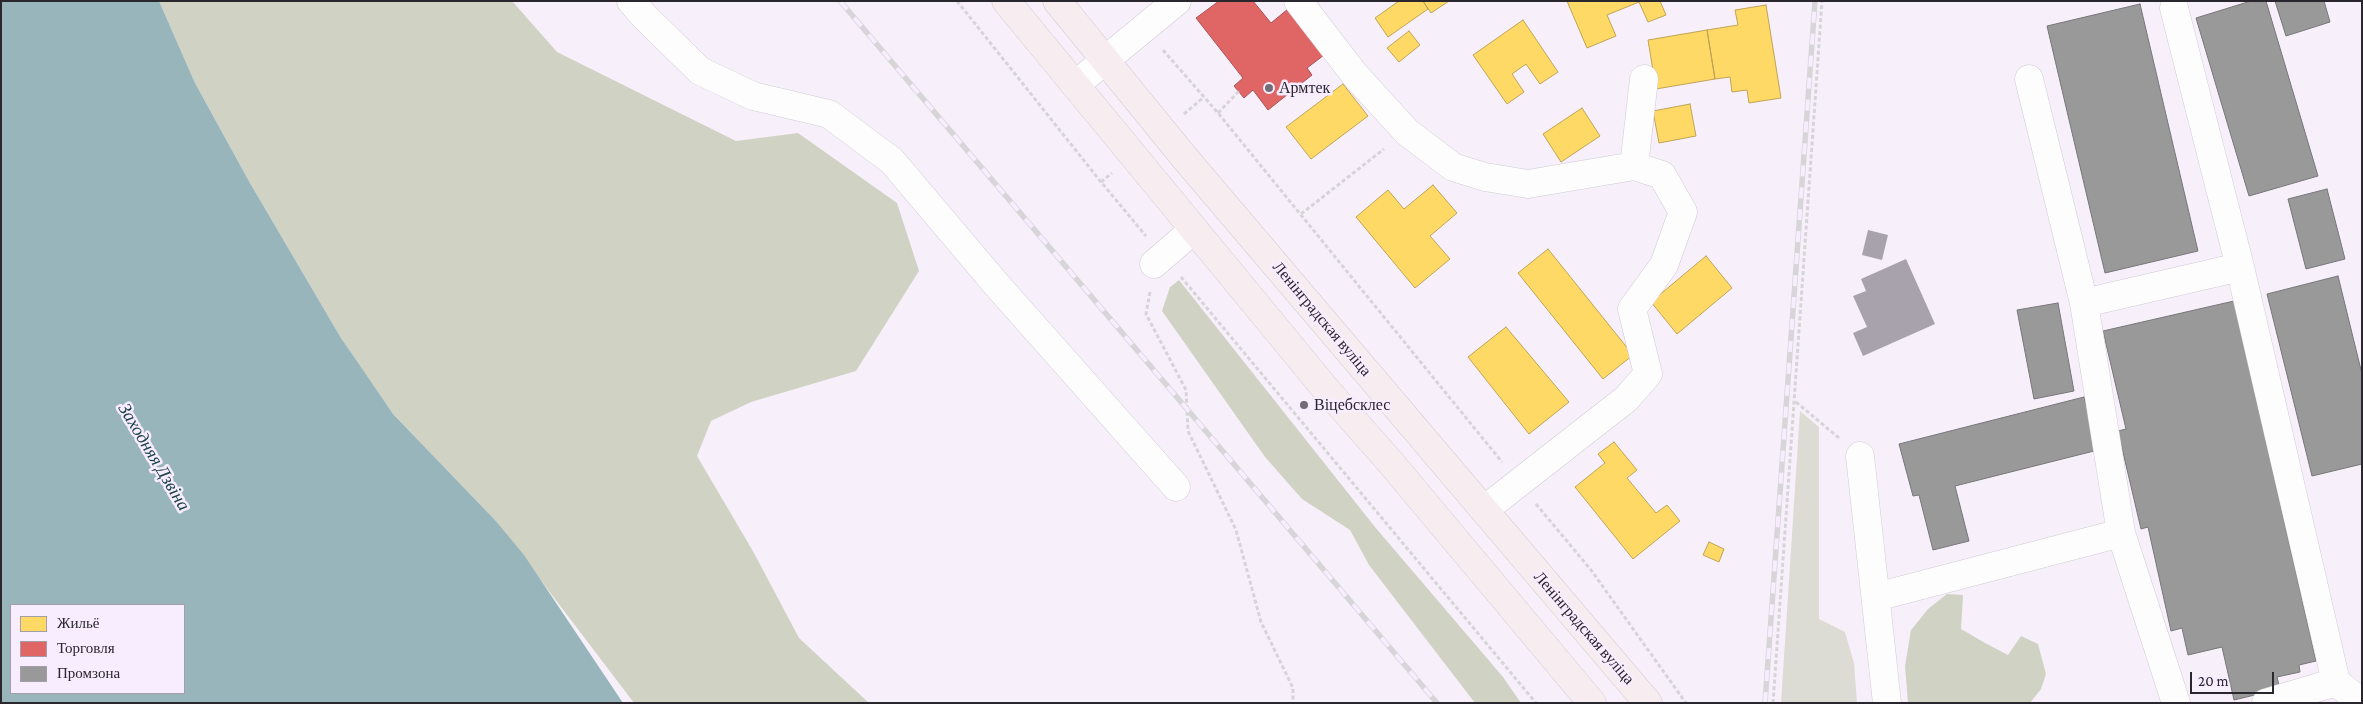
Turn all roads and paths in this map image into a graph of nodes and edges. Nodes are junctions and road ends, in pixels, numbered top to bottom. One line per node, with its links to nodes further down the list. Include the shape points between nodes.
1 (631, 1): 28 (street, via 700,71 753,96 829,114 892,161)
2 (957, 1): 22 (path)
3 (1006, 1): 13 (main road)
4 (1057, 1): 10 (main road, Ленінградская вуліца)
5 (1177, 1): 9 (street)
6 (1298, 1): 18 (street, via 1355,75)
7 (1822, 1): 25 (path)
8 (2174, 8): 23 (street)
9 (1143, 28): 10 (street); 15 (path)
10 (1104, 60): 13 (street); 29 (main road, Ленінградская вуліца)
11 (1644, 79): 19 (street)
12 (2030, 79): 24 (street)
13 (1075, 85): 21 (main road)
14 (1239, 91): 16 (path)
15 (1204, 97): 16 (path); 17 (path)
16 (1218, 113): 20 (path)
17 (1182, 116)
18 (1407, 132): 19 (street, via 1453,167 1485,177 1528,184); 20 (path)
19 (1634, 166): 27 (street, via 1662,175 1683,212 1664,265 1632,309 1648,374 1626,399)
20 (1301, 214): 27 (path)
21 (1193, 230): 22 (street); 35 (main road)
22 (1159, 260): 33 (path, via 1146,314 1186,390 1188,431 1236,530 1261,622 1293,688); 34 (path)
23 (2240, 267): 24 (street); 32 (street)
24 (2084, 303): 30 (street)
25 (1795, 402): 26 (path); 38 (path)
26 (1860, 456): 31 (street)
27 (1518, 483): 29 (street); 37 (path, via 1591,570)
28 (1176, 488)
29 (1484, 510): 36 (main road, Ленінградская вуліца)
30 (2121, 533): 31 (street); 40 (street)
31 (1876, 597): 39 (street)
32 (2336, 682): 41 (street); 42 (street)
33 (1293, 703)
34 (1536, 703)
35 (1592, 703)
36 (1648, 703)
37 (1686, 703)
38 (1773, 703)
39 (1887, 703)
40 (2176, 703)
41 (2266, 703)
42 (2362, 703)

